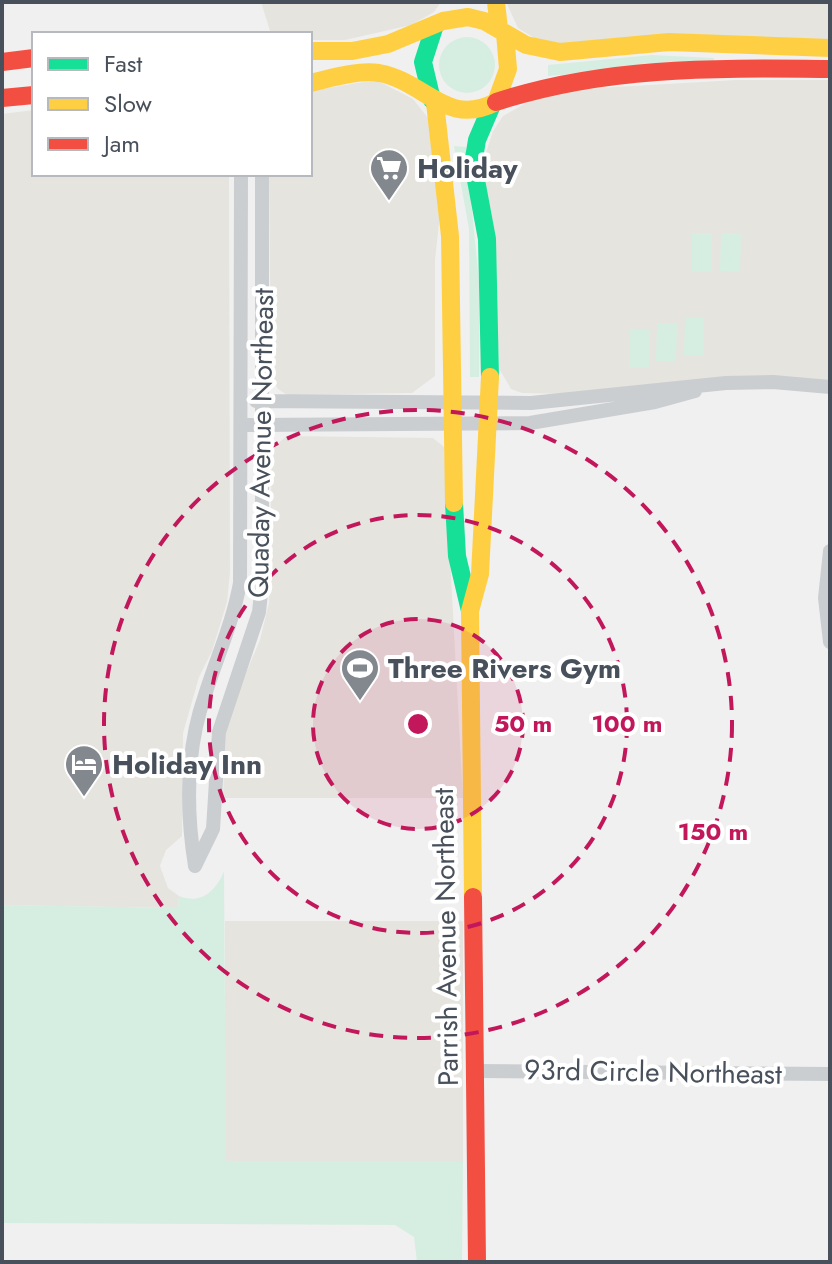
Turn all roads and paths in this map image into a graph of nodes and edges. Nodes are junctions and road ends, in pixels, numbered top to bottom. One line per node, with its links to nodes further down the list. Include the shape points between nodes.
1 (450, 2): 3 (main road)
2 (496, 2): 4 (main road)
3 (439, 23): 4 (main road, via 468,17); 6 (main road, via 388,44); 13 (main road, via 422,54 421,69)
4 (502, 31): 5 (main road, via 526,45 560,52 669,42); 14 (main road, via 511,65)
5 (830, 48)
6 (312, 51)
7 (32, 58): 8 (main road)
8 (2, 62)
9 (830, 69): 14 (main road, via 686,70 582,78 529,89)
10 (312, 83): 13 (main road, via 371,72 413,86)
11 (32, 95): 12 (main road)
12 (2, 98)
13 (433, 102): 14 (main road, via 464,111); 21 (main road, Parrish Avenue Northeast, via 452,221)
14 (494, 104): 22 (main road, Parrish Avenue Northeast, via 477,140 473,164 487,239)
15 (241, 176): 19 (street, Quaday Avenue Northeast)
16 (262, 176): 20 (street, Quaday Avenue Northeast)
17 (726, 383): 18 (street); 22 (street, via 531,403); 24 (street, via 567,419)
18 (830, 387)
19 (243, 401): 20 (street); 25 (street, Quaday Avenue Northeast)
20 (264, 401): 21 (street); 26 (street, Quaday Avenue Northeast)
21 (452, 401): 22 (street); 23 (main road, Parrish Avenue Northeast)
22 (487, 402): 24 (main road, Parrish Avenue Northeast)
23 (452, 423): 24 (street); 26 (street); 28 (main road, Parrish Avenue Northeast, via 457,575)
24 (485, 423): 28 (main road, Parrish Avenue Northeast, via 480,574)
25 (243, 425): 26 (street); 26 (street, Quaday Avenue Northeast, via 240,583 192,743 189,832 195,866 213,829 219,732 259,612)
26 (265, 425)
27 (830, 551): 29 (street, via 825,598)
28 (470, 611): 30 (main road, Parrish Avenue Northeast)
29 (830, 642)
30 (475, 1071): 31 (street, 93rd Circle Northeast); 32 (main road, Parrish Avenue Northeast)
31 (830, 1074)
32 (477, 1262)

